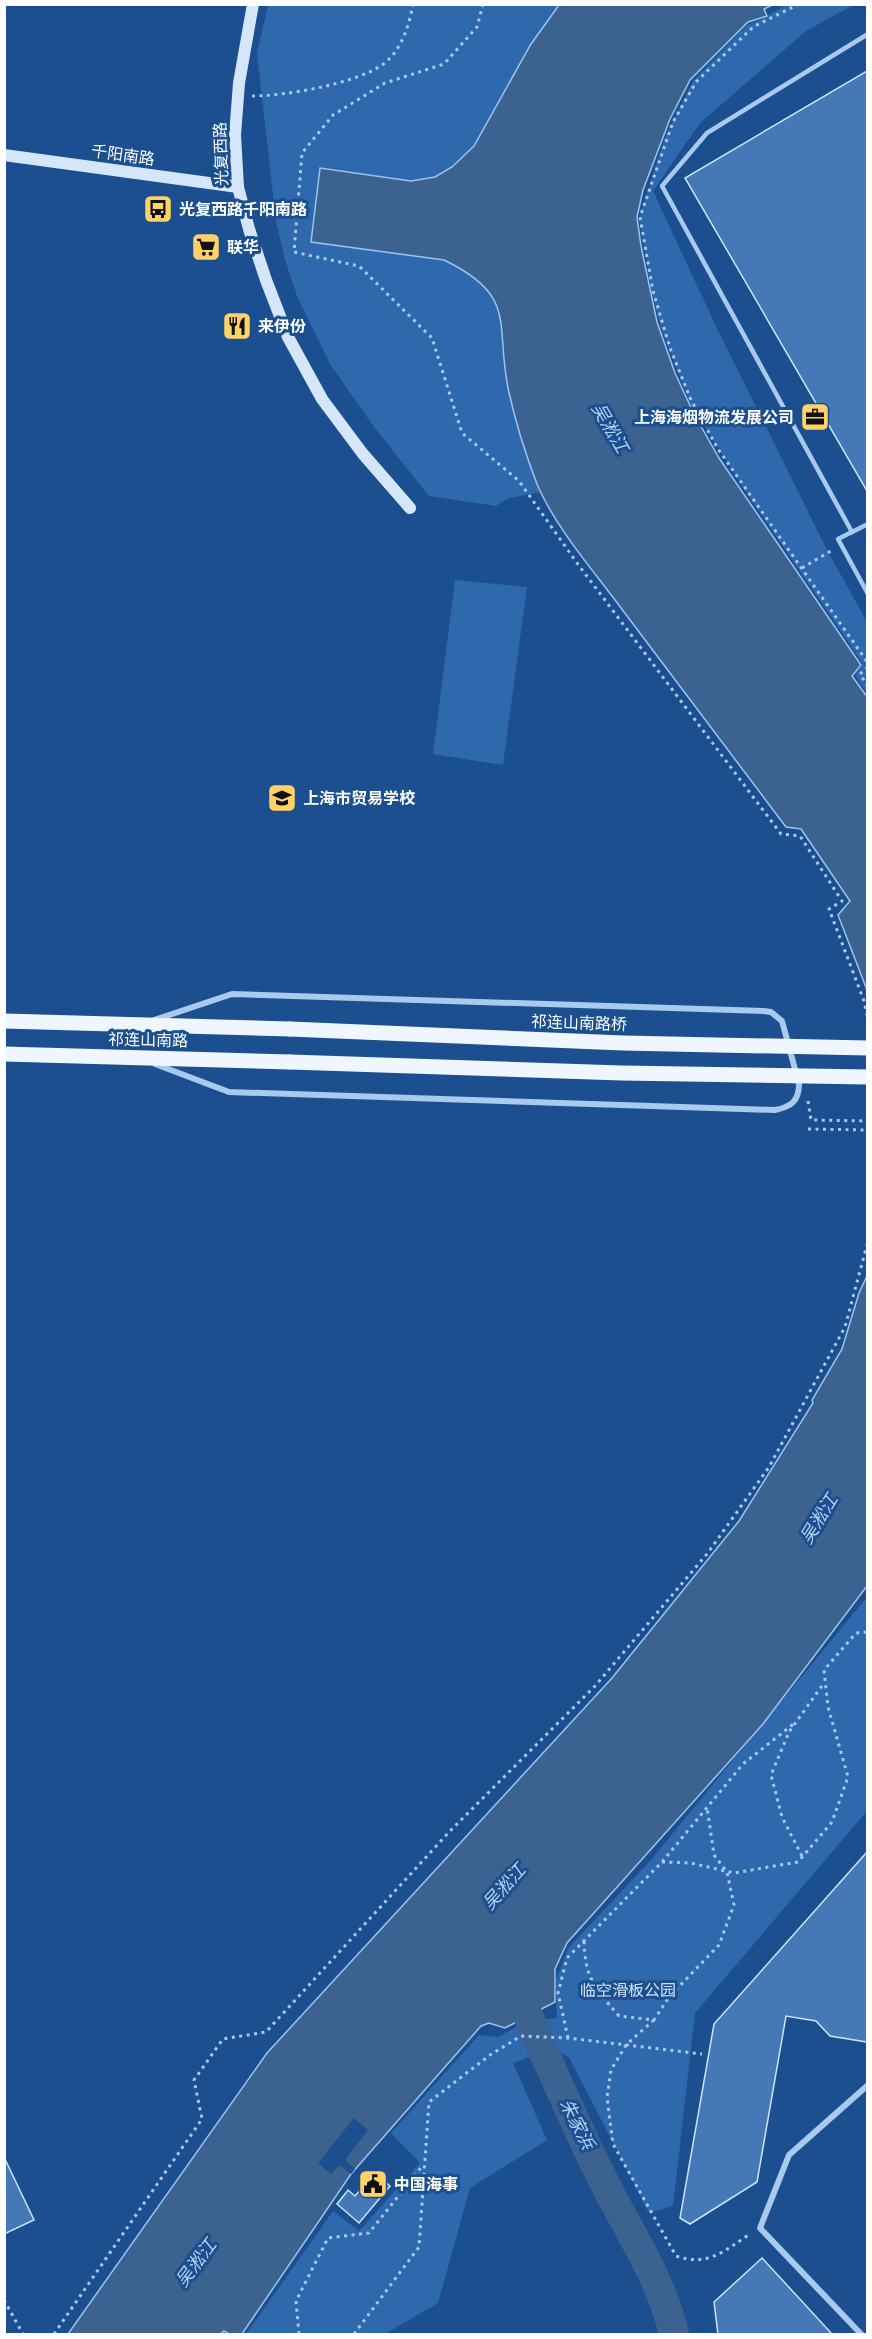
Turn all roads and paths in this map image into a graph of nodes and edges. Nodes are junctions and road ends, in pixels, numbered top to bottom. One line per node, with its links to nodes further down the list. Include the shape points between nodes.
1 (253, 4): 6 (street, 光复西路)
2 (413, 4): 6 (path, via 410,22 397,50 383,65 355,77 292,92)
3 (483, 4): 17 (path, via 477,27 444,64 385,83 333,115 302,153 294,252 359,266 432,338 462,433 519,481 576,563 781,834 800,836 842,901 830,909)
4 (799, 4): 13 (path, via 753,27 696,82 673,122 640,217 653,291 691,400 718,449)
5 (867, 34): 11 (lane, via 707,133 662,186)
6 (238, 95): 8 (street, 光复西路)
7 (4, 155): 8 (street, 千阳南路)
8 (238, 188): 9 (street, 光复西路, via 288,337 322,399)
9 (410, 508)
10 (867, 524): 11 (lane)
11 (852, 532): 14 (lane, via 838,539)
12 (830, 552): 13 (path)
13 (802, 567): 15 (path)
14 (867, 594)
15 (867, 665): 16 (path, via 860,674)
16 (867, 687)
17 (867, 1019)
18 (4, 1021): 19 (main road, 祁连山南路)
19 (140, 1025): 20 (main road, 祁连山南路); 23 (street, via 232,994 764,1011 782,1020 799,1094 786,1108 775,1110 229,1092)
20 (290, 1029): 21 (main road, 祁连山南路桥, bridge, via 623,1043)
21 (867, 1048)
22 (4, 1054): 23 (main road, 祁连山南路)
23 (140, 1058): 24 (main road, 祁连山南路, bridge)
24 (804, 1076): 25 (main road, bridge); 26 (path, via 811,1120)
25 (867, 1077)
26 (867, 1121)
27 (808, 1129): 28 (path)
28 (867, 1131)
29 (867, 1241): 47 (path, via 845,1327 769,1467 707,1554 595,1686 450,1831 266,2032 223,2039 194,2080 202,2119)
30 (867, 1632): 31 (path, via 856,1633 824,1670)
31 (825, 1682): 32 (path); 34 (path, via 848,1777 832,1822)
32 (796, 1722): 33 (path, via 743,1764); 34 (path, via 771,1775 782,1817)
33 (707, 1807): 35 (path); 36 (path, via 714,1855)
34 (802, 1856): 36 (path, via 798,1862)
35 (662, 1862): 36 (path, via 691,1863); 37 (path)
36 (727, 1872): 38 (path, via 734,1905 719,1945 669,1997)
37 (584, 1940): 38 (path, via 585,1964 593,1987 619,2016); 39 (path, via 567,1958 558,1993)
38 (654, 2020): 40 (path)
39 (568, 2038): 40 (path); 43 (path, via 521,2036 429,2102)
40 (626, 2045): 41 (path); 44 (path, via 611,2070 607,2097 613,2144 676,2256 692,2262 713,2258)
41 (702, 2054)
42 (867, 2085): 44 (street, via 789,2155)
43 (424, 2164): 48 (path, via 369,2233 328,2238 296,2301); 49 (path, via 419,2247)
44 (760, 2228): 50 (street)
45 (4, 2300): 46 (path)
46 (23, 2334)
47 (54, 2334)
48 (299, 2334)
49 (354, 2334)
50 (861, 2334)

